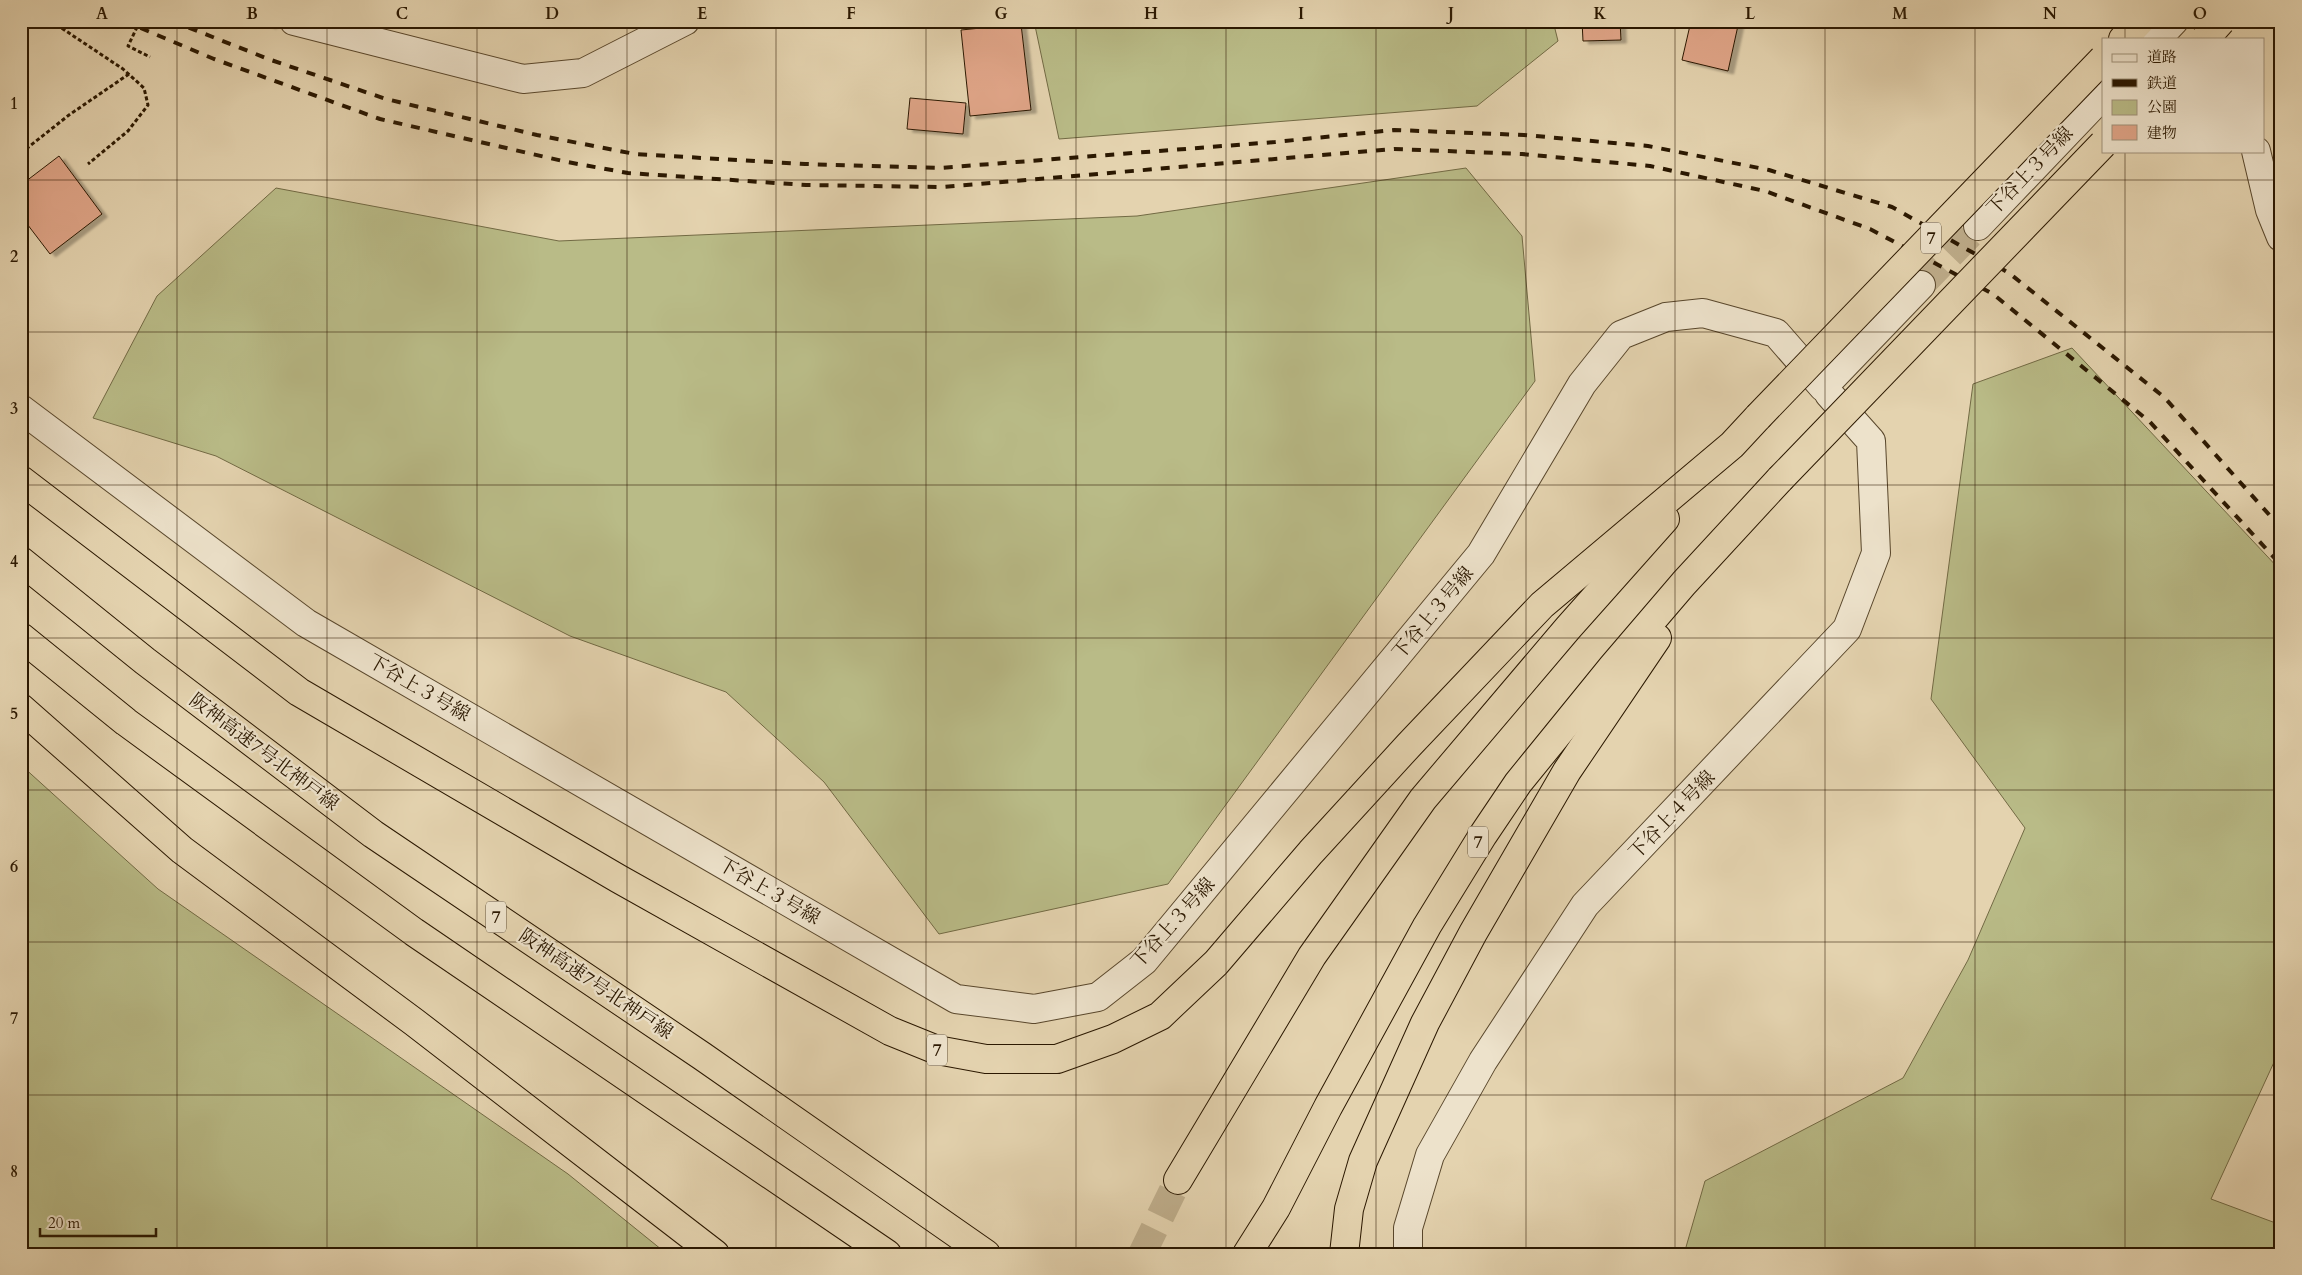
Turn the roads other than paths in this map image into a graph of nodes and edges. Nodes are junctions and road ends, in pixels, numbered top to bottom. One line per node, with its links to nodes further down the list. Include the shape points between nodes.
1 (294, 21): 2 (street, via 523,79 582,73)
2 (685, 21)
3 (2140, 21): 6 (highway)
4 (2174, 21): 7 (street)
5 (2220, 21): 8 (highway, bridge); 9 (street)
6 (2124, 38)
7 (2158, 38)
8 (2206, 38)
9 (2224, 38)
10 (2102, 60): 19 (highway, 7, bridge)
11 (2102, 96): 14 (street, 下谷上３号線)
12 (2102, 145): 20 (highway, 7, bridge)
13 (2256, 152): 15 (street, via 2270,210)
14 (1978, 226)
15 (2281, 237)
16 (1921, 285): 17 (street)
17 (1823, 387): 18 (street, 下谷上３号線, via 1776,333 1703,313 1666,317 1621,334 1582,384 1482,554 1144,961 1098,997 1034,1009 956,999 306,623); 31 (street, 下谷上４号線, via 1872,441 1876,553 1847,629 1585,905 1483,1061 1430,1155 1408,1228)
18 (21, 409)
19 (1732, 445): 21 (highway, 7, via 1542,605 1311,852 1216,963 1160,1016 1113,1040 1057,1059 986,1059 937,1050 890,1031 618,879 299,692); 25 (highway, 7, via 1568,628 1423,799 1312,956)
20 (1780, 478): 29 (highway, 7, via 1684,583 1518,783 1427,926 1276,1208); 30 (highway, 7, via 1689,593 1622,688 1567,771 1478,924 1426,1023 1364,1161 1349,1209)
21 (21, 480)
22 (21, 561): 28 (highway, 阪神高速7号北神戸線 / 7, via 145,661 373,834 702,1056)
23 (21, 637): 27 (highway, via 126,722 414,932)
24 (21, 708): 26 (highway, via 182,850 414,1022)
25 (1178, 1180)
26 (715, 1254)
27 (887, 1254)
28 (986, 1254)
29 (1247, 1254)
30 (1344, 1254)
31 (1408, 1254)

